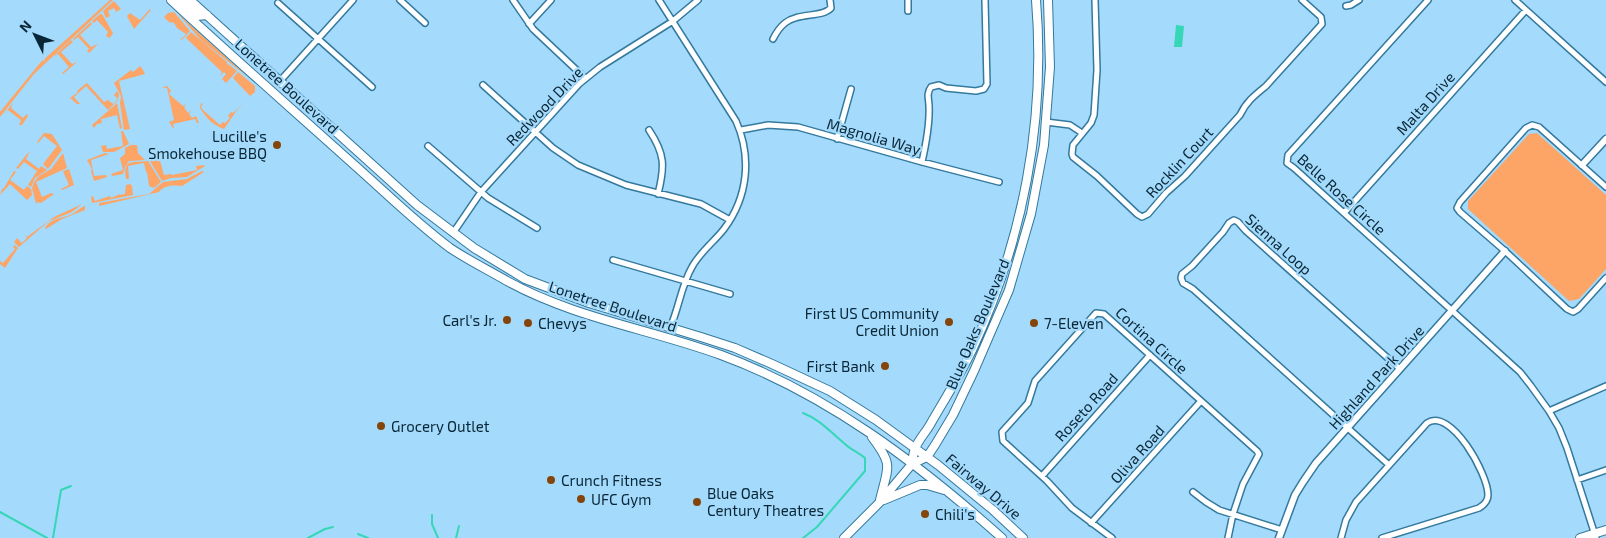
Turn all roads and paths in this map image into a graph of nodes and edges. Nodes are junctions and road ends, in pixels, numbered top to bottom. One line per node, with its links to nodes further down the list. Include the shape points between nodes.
1 (171, 0): 36 (main road, Lonetree Boulevard)
2 (180, 0): 24 (main road, Lonetree Boulevard, via 198,16)
3 (190, 0): 24 (main road, Lonetree Boulevard)
4 (353, 0): 28 (street)
5 (400, 0): 26 (street)
6 (513, 0): 27 (street)
7 (552, 0): 27 (street)
8 (659, 0): 25 (street)
9 (698, 0): 25 (street, Redwood Drive)
10 (830, 0): 29 (street, via 828,10 791,19 779,28)
11 (908, 0): 23 (street)
12 (985, 0): 45 (street, via 987,84 984,89 976,91 939,85 930,88 927,93 928,132)
13 (1036, 0): 71 (main road, Blue Oaks Boulevard, via 1039,67 1036,120 1016,231 975,343 949,394)
14 (1048, 0): 37 (main road, Blue Oaks Boulevard, via 1050,67)
15 (1095, 0): 41 (street, Rocklin Court, via 1097,70 1094,115)
16 (1302, 0): 41 (street, Rocklin Court, via 1321,17 1322,24 1148,214 1142,217 1137,214 1073,157 1074,145)
17 (1359, 0): 21 (street)
18 (1428, 0): 51 (street, Belle Rose Circle, via 1287,157 1288,166)
19 (1515, 0): 22 (street)
20 (278, 3): 28 (street)
21 (1346, 6)
22 (1526, 10): 32 (street); 51 (street, Malta Drive)
23 (908, 12)
24 (208, 15): 31 (main road, Lonetree Boulevard)
25 (673, 21): 30 (street, Redwood Drive); 39 (street)
26 (425, 23)
27 (529, 24): 30 (street)
28 (318, 38): 31 (street); 34 (street)
29 (773, 39)
30 (586, 78): 40 (street, Redwood Drive)
31 (280, 81): 36 (main road); 54 (main road, Lonetree Boulevard, via 417,205)
32 (1606, 82)
33 (483, 85): 40 (street)
34 (372, 87)
35 (850, 89): 42 (street)
36 (271, 90): 55 (main road, Lonetree Boulevard)
37 (1046, 122): 41 (street, via 1070,125); 72 (main road, Blue Oaks Boulevard, via 1031,214 1011,282 956,408)
38 (649, 130): 50 (street, via 662,158)
39 (741, 130): 42 (street, Magnolia Way, via 779,124); 52 (street, via 746,175 741,197)
40 (535, 132): 49 (street, Redwood Drive); 50 (street, via 578,164 626,185)
41 (1082, 134)
42 (837, 139): 45 (street, Magnolia Way)
43 (1606, 139): 46 (street)
44 (428, 146): 49 (street)
45 (922, 162): 47 (street, Magnolia Way)
46 (1582, 165): 48 (street); 56 (street, via 1539,127 1532,125 1460,202 1457,208 1460,212)
47 (999, 182)
48 (1606, 187)
49 (481, 192): 53 (street); 54 (street, Redwood Drive)
50 (658, 194): 52 (street, via 701,204)
51 (1344, 212): 61 (street, Belle Rose Circle)
52 (730, 220): 59 (street, via 698,258)
53 (537, 228)
54 (453, 233): 55 (main road); 62 (main road, Lonetree Boulevard, via 525,279)
55 (445, 244): 63 (main road, Lonetree Boulevard, via 508,282 550,301)
56 (1506, 251): 58 (street, via 1573,312); 61 (street, Highland Park Drive)
57 (613, 260): 59 (street)
58 (1606, 278)
59 (685, 281): 60 (street); 62 (street)
60 (730, 294)
61 (1452, 310): 65 (street, Highland Park Drive); 68 (street, Belle Rose Circle, via 1520,372)
62 (670, 328): 63 (main road); 71 (main road, Lonetree Boulevard, via 741,351 830,391)
63 (668, 339): 70 (main road, Lonetree Boulevard, via 718,354 781,380)
64 (1150, 355): 67 (street, Cortina Circle); 76 (street, Roseto Road); 76 (street, Cortina Circle, via 1104,314 1096,313 1035,381 1028,403 1002,432 1003,441)
65 (1400, 369): 69 (street, Highland Park Drive); 69 (street, Sienna Loop, via 1234,220 1182,274 1183,283)
66 (1606, 386): 68 (street)
67 (1201, 401): 81 (street, Cortina Circle, via 1259,454 1243,484); 82 (street, Oliva Road)
68 (1549, 411): 77 (street, Belle Rose Circle, via 1567,448)
69 (1347, 428): 74 (street); 83 (street, Highland Park Drive, via 1302,482)
70 (867, 431): 73 (main road, Lonetree Boulevard); 80 (main road, via 887,461)
71 (915, 448): 72 (main road, Lonetree Boulevard); 73 (main road, Blue Oaks Boulevard)
72 (927, 456): 73 (main road, Blue Oaks Boulevard); 88 (main road, Fairway Drive)
73 (912, 464): 78 (main road, Fairway Drive); 80 (main road, Blue Oaks Boulevard)
74 (1389, 465): 93 (street, via 1352,509); 94 (street, via 1427,423 1439,420 1472,452 1488,496 1479,508)
75 (1606, 470): 77 (street)
76 (1042, 476): 82 (street, Cortina Circle)
77 (1577, 480): 85 (street, Belle Rose Circle)
78 (948, 491): 80 (main road, via 920,485); 87 (main road, Fairway Drive)
79 (1193, 492): 81 (street, via 1213,507)
80 (880, 502): 86 (main road, Blue Oaks Boulevard)
81 (1233, 514): 83 (street); 90 (street, Cortina Circle)
82 (1091, 523): 89 (street, Cortina Circle)
83 (1282, 530): 91 (street, Highland Park Drive); 92 (street, Highland Park Drive)
84 (1606, 530): 85 (main road)
85 (1595, 536): 95 (main road)
86 (844, 538)
87 (1002, 538)
88 (1023, 538)
89 (1112, 538)
90 (1228, 538)
91 (1279, 538)
92 (1283, 538)
93 (1341, 538)
94 (1382, 538)
95 (1580, 538)

